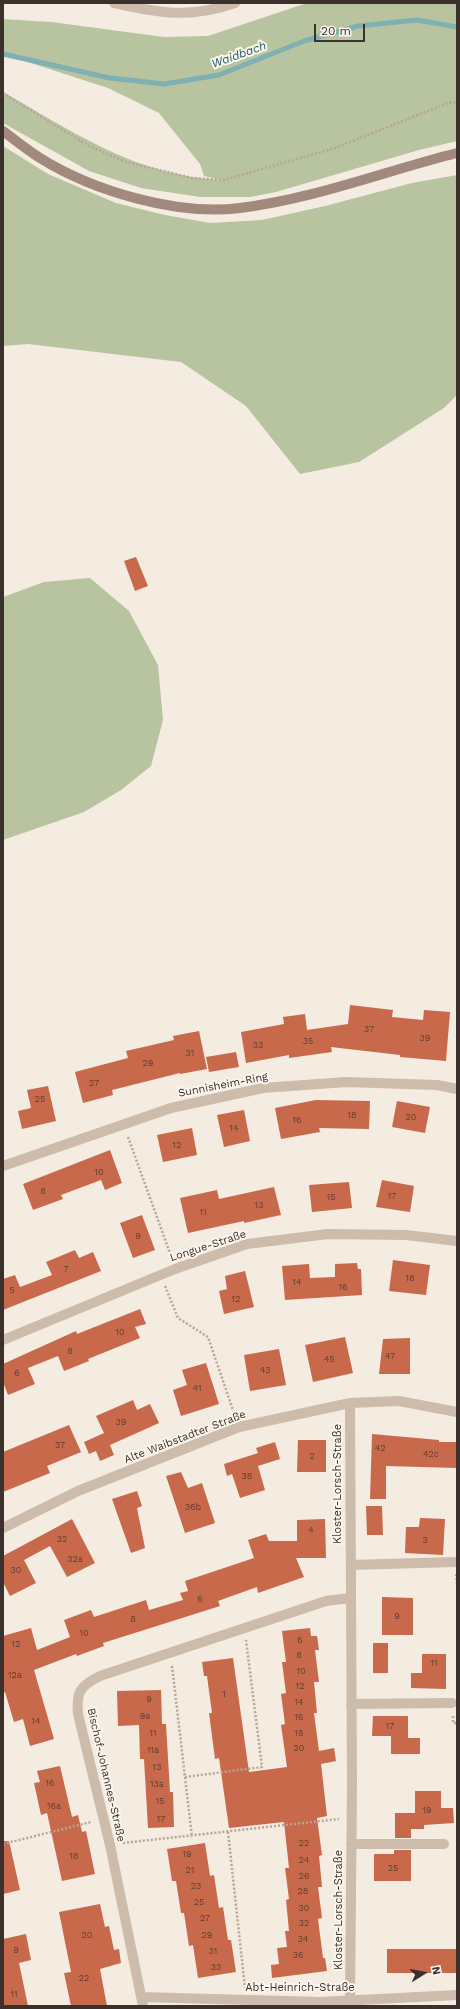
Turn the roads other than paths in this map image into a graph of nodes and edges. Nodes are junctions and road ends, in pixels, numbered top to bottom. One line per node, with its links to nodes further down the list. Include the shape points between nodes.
1 (114, 3): 2 (street, via 174,14 215,10)
2 (235, 3)
3 (3, 131): 4 (main road, via 40,158 92,184 147,201 201,209 239,208 305,196)
4 (457, 152)
5 (457, 1089): 6 (street, Sunnisheim-Ring, via 437,1085 346,1082 263,1088 171,1108)
6 (3, 1166)
7 (457, 1241): 8 (street, Longue-Straße, via 406,1235 328,1234 247,1244 175,1269)
8 (3, 1340)
9 (350, 1403): 10 (street, Alte Waibstadter Straße, via 399,1401); 11 (street, Alte Waibstadter Straße, via 239,1427 78,1492); 13 (street, Kloster-Lorsch-Straße)
10 (457, 1412)
11 (3, 1528)
12 (455, 1562): 13 (street)
13 (351, 1565): 14 (street, Kloster-Lorsch-Straße)
14 (350, 1598): 15 (street, Kloster-Lorsch-Straße); 21 (street, Bischof-Johannes-Straße, via 326,1601 100,1676 85,1683 79,1691 76,1700 78,1714 104,1820)
15 (351, 1704): 16 (street); 17 (street, Kloster-Lorsch-Straße)
16 (452, 1704)
17 (351, 1844): 18 (street, Kloster-Lorsch-Straße); 20 (street, Kloster-Lorsch-Straße)
18 (444, 1844)
19 (457, 1994): 20 (street, Abt-Heinrich-Straße)
20 (350, 2000): 21 (street, Abt-Heinrich-Straße)
21 (142, 2001)

